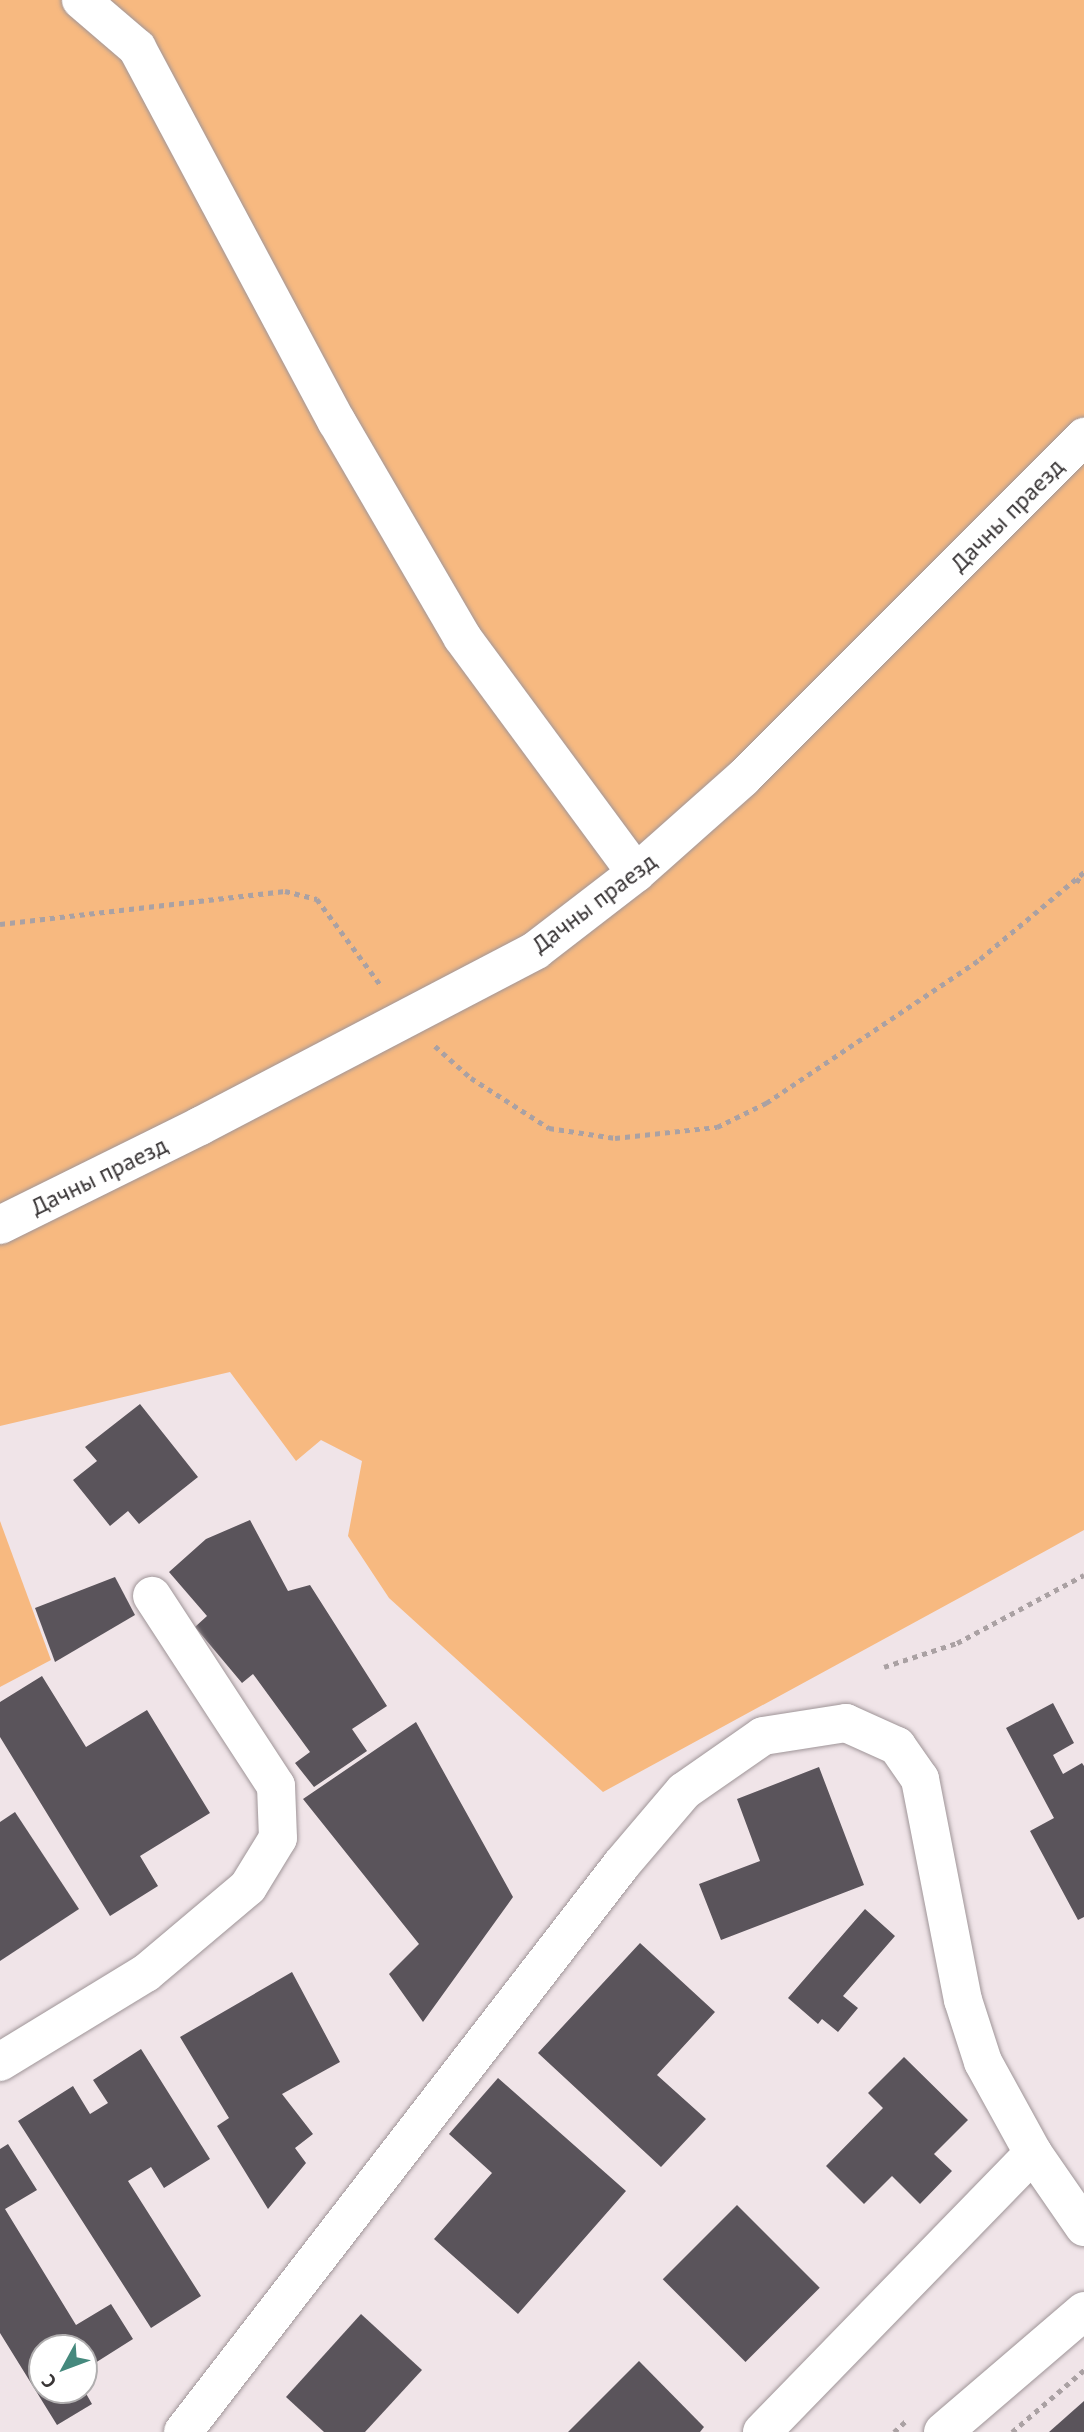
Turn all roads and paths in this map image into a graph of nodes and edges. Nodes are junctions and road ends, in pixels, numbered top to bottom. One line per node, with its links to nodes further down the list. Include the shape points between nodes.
1 (81, 0): 4 (street, via 137,48 337,422 462,637)
2 (1084, 437): 4 (street, Дачны праезд, via 742,779)
3 (1084, 872): 5 (path)
4 (636, 873): 8 (street, Дачны праезд, via 536,950)
5 (1076, 879): 6 (path); 7 (path, via 980,959 766,1103)
6 (1084, 884)
7 (717, 1127)
8 (0, 1225)
9 (1084, 1576): 11 (path, via 957,1643)
10 (152, 1596): 12 (street, via 276,1786 278,1838 248,1886 146,1973)
11 (884, 1667)
12 (0, 2062)
13 (1033, 2153): 14 (street); 17 (street, via 983,2062 963,2000 920,1779 897,1746 846,1723 763,1736 684,1791 621,1865); 18 (street)
14 (1084, 2227)
15 (1084, 2311): 19 (street)
16 (1084, 2370): 20 (path)
17 (183, 2432)
18 (762, 2432)
19 (943, 2432)
20 (1012, 2432)

